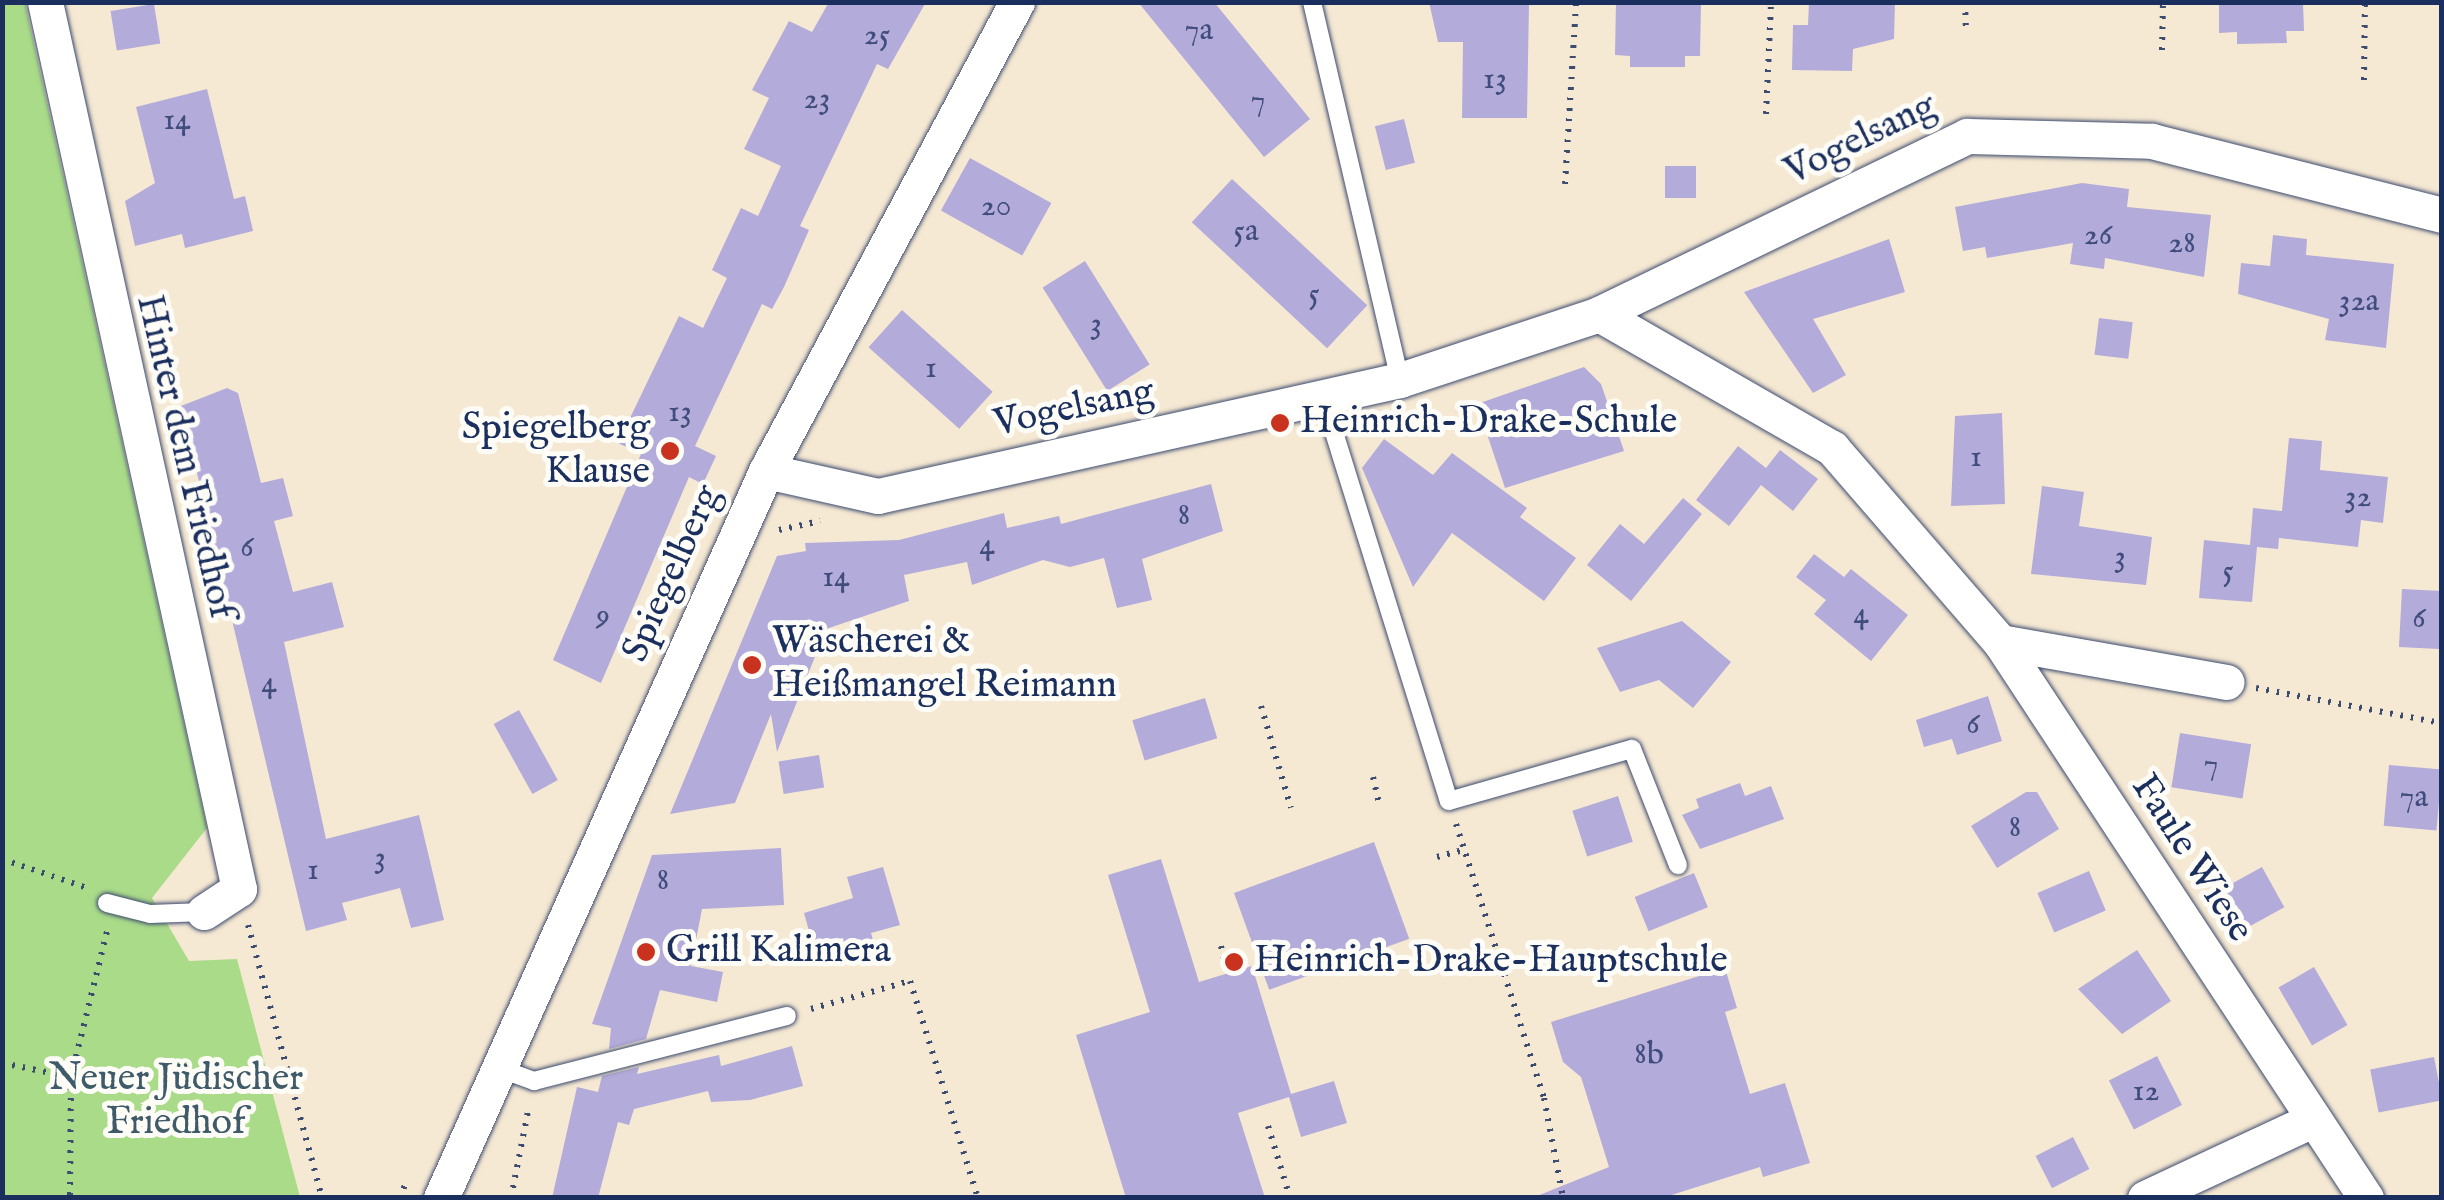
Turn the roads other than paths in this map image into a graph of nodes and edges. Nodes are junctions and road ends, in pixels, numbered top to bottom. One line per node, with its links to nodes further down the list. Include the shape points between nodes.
1 (45, 2): 13 (street, Hinter dem Friedhof, via 238,890)
2 (1017, 2): 8 (street, Spiegelberg)
3 (1312, 2): 6 (lane)
4 (2442, 214): 5 (street, Vogelsang, via 2152,141 1967,136)
5 (1599, 314): 6 (street, Vogelsang); 9 (street, Faule Wiese, via 1832,448)
6 (1400, 380): 7 (street, Vogelsang)
7 (1323, 398): 8 (street, Vogelsang, via 878,496); 11 (lane, via 1450,802 1632,749)
8 (766, 470): 15 (street, Spiegelberg)
9 (2000, 642): 10 (street); 16 (street, Faule Wiese)
10 (2226, 682)
11 (1678, 865)
12 (106, 903): 13 (lane, via 150,914)
13 (204, 912)
14 (787, 1016): 15 (lane, via 534,1080)
15 (493, 1066): 17 (street, Spiegelberg)
16 (2310, 1121): 18 (street); 19 (street, Faule Wiese)
17 (441, 1198)
18 (2145, 1198)
19 (2366, 1198)

